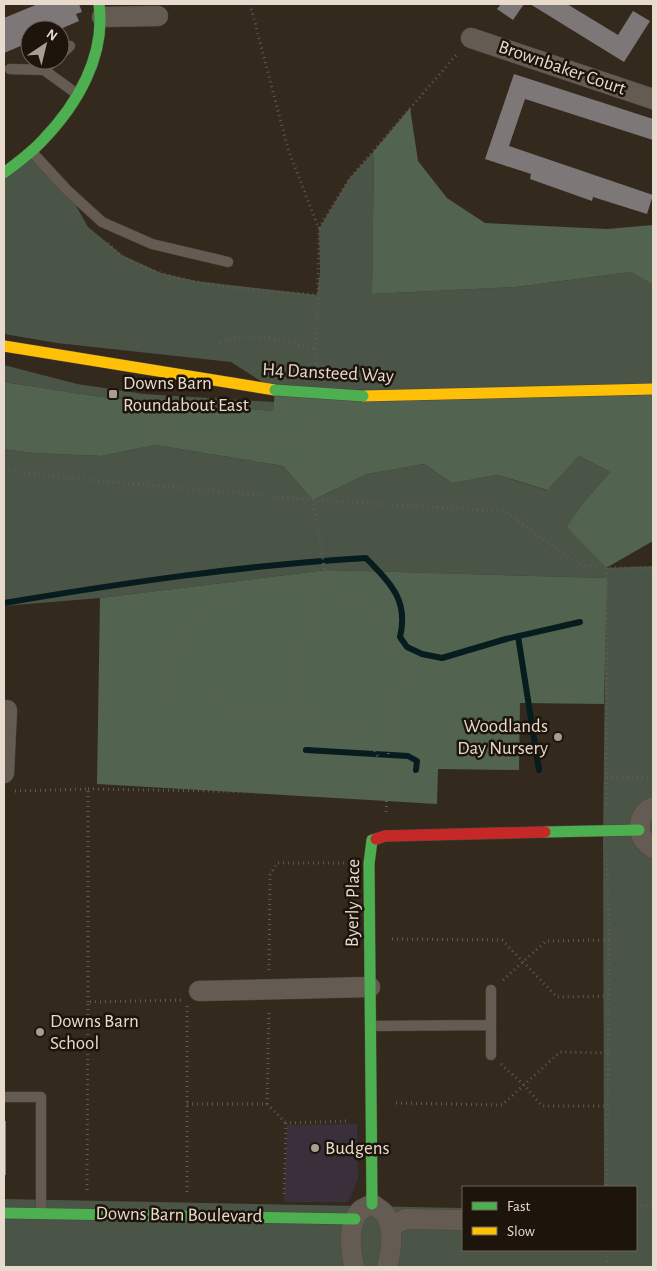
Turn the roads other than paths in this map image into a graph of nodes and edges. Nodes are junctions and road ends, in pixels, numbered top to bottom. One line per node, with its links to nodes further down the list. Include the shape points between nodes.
1 (101, 10): 2 (street); 7 (street, via 98,45)
2 (158, 16)
3 (471, 38): 8 (street, Brownbaker Court)
4 (10, 69): 5 (lane)
5 (20, 69)
6 (44, 70): 7 (lane)
7 (78, 94): 9 (street, via 56,125)
8 (653, 99)
9 (31, 150): 10 (street); 11 (lane, via 102,222 152,244)
10 (4, 173)
11 (228, 262)
12 (4, 346): 13 (street, H4 Dansteed Way, bridge, via 275,390 363,396)
13 (653, 389)
14 (8, 710): 15 (street)
15 (4, 773)
16 (653, 807): 17 (street, via 644,814)
17 (640, 830): 18 (street, via 643,840); 19 (street, Byerly Place, via 385,836 372,840 369,864)
18 (653, 848)
19 (370, 987): 21 (street); 23 (street, Byerly Place)
20 (491, 990): 22 (lane)
21 (199, 992)
22 (491, 1025): 23 (lane); 24 (lane)
23 (370, 1026): 26 (street, Byerly Place)
24 (491, 1056)
25 (4, 1097): 28 (lane, via 41,1097)
26 (372, 1204): 29 (street); 31 (street, via 385,1214)
27 (4, 1213): 28 (street, Downs Barn Boulevard)
28 (41, 1213): 29 (street, Downs Barn Boulevard)
29 (355, 1219): 32 (street, via 351,1237)
30 (462, 1220): 31 (street, via 405,1219)
31 (390, 1227): 34 (street, via 391,1253)
32 (354, 1267)
33 (362, 1267): 34 (street, via 372,1264)
34 (386, 1267)

